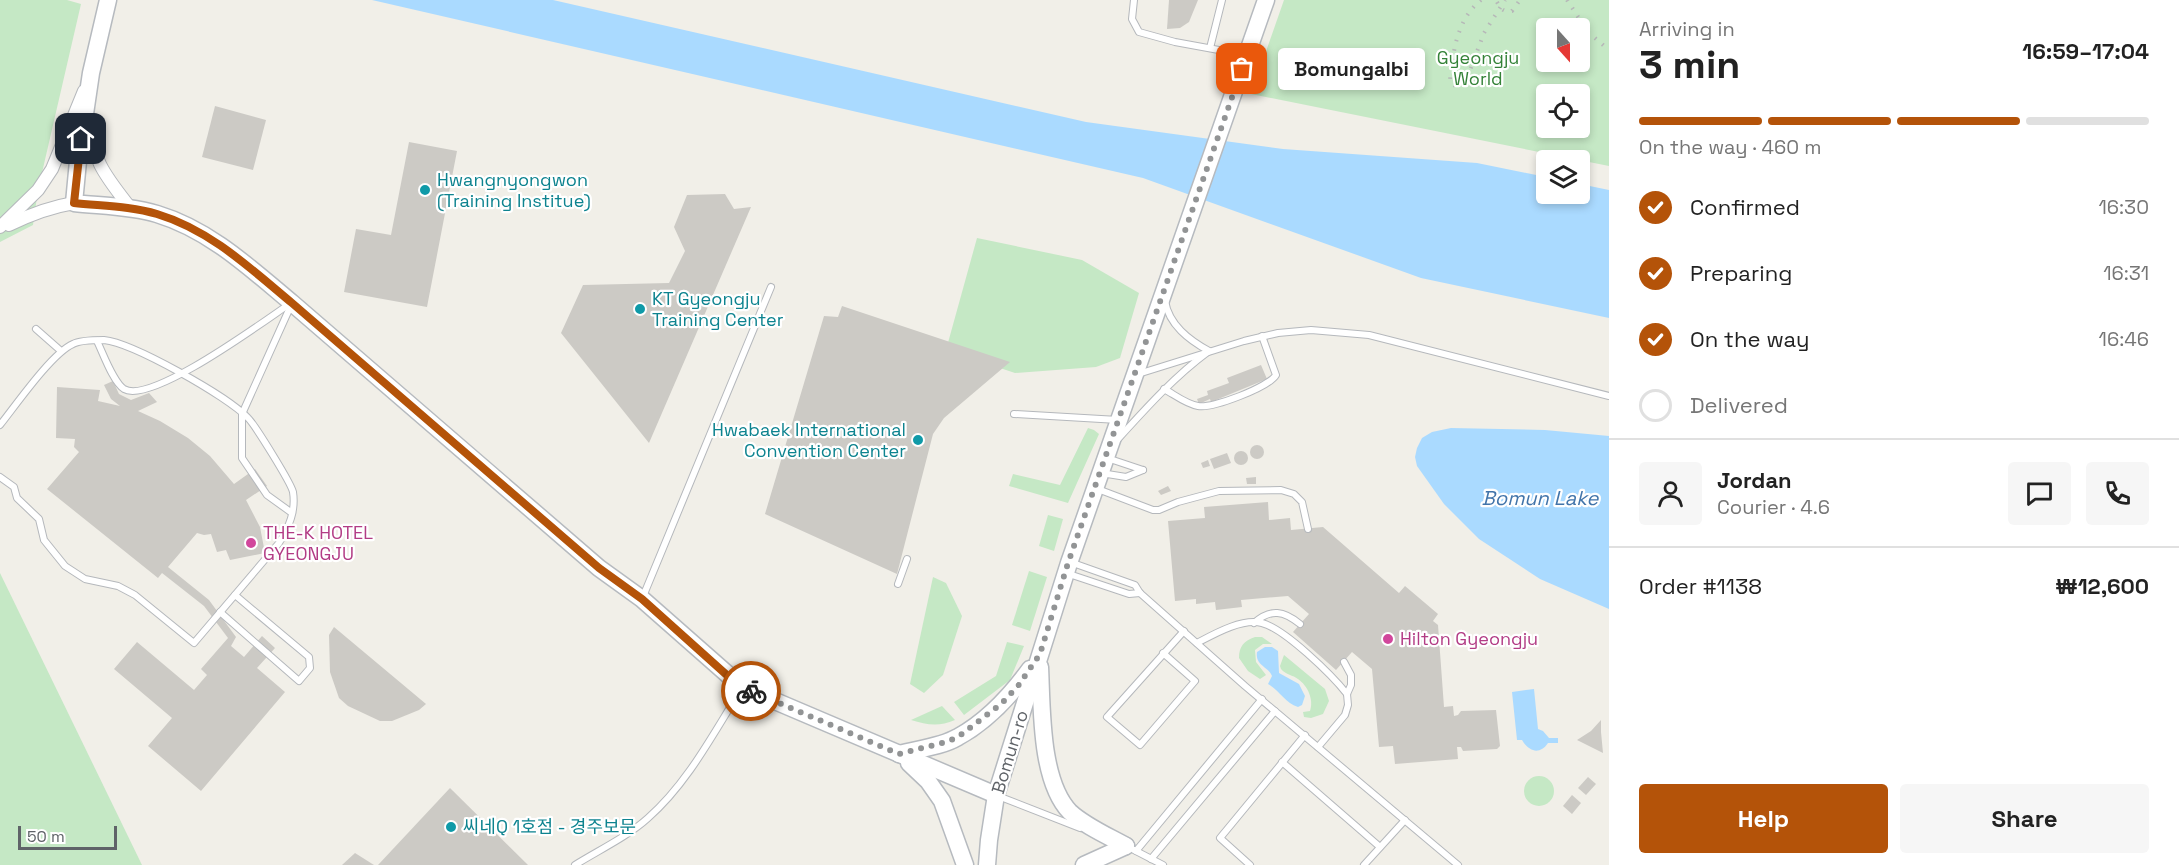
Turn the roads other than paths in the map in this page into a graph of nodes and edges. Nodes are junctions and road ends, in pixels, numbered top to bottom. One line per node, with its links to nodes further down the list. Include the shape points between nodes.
1 (108, 0): 7 (main road)
2 (1134, 0): 5 (lane, via 1132,19 1139,32)
3 (1222, 0): 5 (lane)
4 (1266, 0): 6 (main road)
5 (1210, 48): 6 (lane)
6 (1244, 62): 12 (main road, Bomun-ro)
7 (91, 73): 8 (main road); 9 (street, via 90,133 96,158); 10 (street, via 52,169 38,190)
8 (74, 203): 9 (main road); 10 (street, via 54,206)
9 (132, 210): 13 (main road, via 154,213 207,236)
10 (0, 228)
11 (771, 287): 39 (lane)
12 (1164, 291): 18 (lane, via 1166,307 1178,327); 20 (main road, Bomun-ro)
13 (292, 303): 19 (lane); 24 (lane); 39 (main road, via 599,568)
14 (36, 328): 17 (lane)
15 (1262, 336): 18 (lane); 21 (lane, via 1276,375 1266,384 1203,407); 22 (lane, via 1311,330 1369,335)
16 (97, 341): 17 (lane, via 74,343); 19 (lane, via 106,340 156,359); 19 (lane, via 119,385 126,390 142,390)
17 (62, 351): 26 (lane)
18 (1209, 351): 20 (lane); 21 (lane)
19 (183, 375): 24 (lane)
20 (1134, 375): 27 (main road, Bomun-ro)
21 (1164, 389): 29 (lane)
22 (1609, 396)
23 (0, 412): 26 (lane)
24 (242, 414): 32 (lane, via 292,489); 32 (lane, via 242,458 267,495)
25 (1014, 414): 27 (lane)
26 (6, 417): 28 (lane)
27 (1119, 420): 29 (main road, Bomun-ro)
28 (0, 425)
29 (1107, 453): 31 (main road, Bomun-ro); 31 (lane, via 1143,470)
30 (0, 477): 40 (lane, via 14,487 16,498 39,519 44,540 65,566 85,579 118,586 135,595 194,643)
31 (1097, 481): 33 (lane, via 1152,510 1219,491 1281,490 1302,502); 35 (main road, Bomun-ro)
32 (292, 513): 38 (lane, via 279,543)
33 (1308, 529)
34 (907, 559): 36 (lane)
35 (1067, 567): 37 (lane, via 1129,594); 37 (lane, via 1135,585); 46 (main road, Bomun-ro)
36 (898, 584)
37 (1140, 593): 43 (lane)
38 (235, 595): 40 (lane); 40 (lane, via 309,657 310,668 299,681)
39 (642, 599): 48 (main road)
40 (220, 612)
41 (1253, 623): 42 (lane, via 1260,617 1280,613); 44 (lane, via 1220,630); 49 (lane, via 1276,629)
42 (1300, 624)
43 (1184, 631): 44 (lane); 45 (lane)
44 (1197, 643): 50 (lane)
45 (1163, 653): 45 (lane, via 1107,717 1140,745 1195,681)
46 (1040, 654): 54 (main road, via 1001,704 958,737); 56 (main road, Bomun-ro); 59 (main road, via 1046,755 1058,792 1070,812)
47 (1344, 662): 49 (lane, via 1351,675)
48 (742, 687): 54 (main road); 61 (lane, via 681,784 663,805)
49 (1347, 694): 53 (lane, via 1345,715)
50 (1262, 699): 51 (lane); 59 (lane)
51 (1275, 711): 52 (lane); 60 (lane)
52 (1305, 735): 53 (lane); 55 (lane)
53 (1318, 747): 57 (lane)
54 (899, 754): 56 (main road); 62 (main road, via 928,781 942,801)
55 (1282, 762): 58 (lane); 66 (lane, via 1220,838)
56 (996, 795): 59 (lane); 63 (main road, Bomun-ro)
57 (1405, 820): 58 (lane); 68 (lane)
58 (1380, 847): 67 (lane)
59 (1131, 849): 60 (lane); 64 (main road)
60 (1152, 859): 65 (lane)
61 (575, 865)
62 (965, 865)
63 (987, 865)
64 (1084, 865)
65 (1163, 865)
66 (1250, 865)
67 (1364, 865)
68 (1458, 865)

